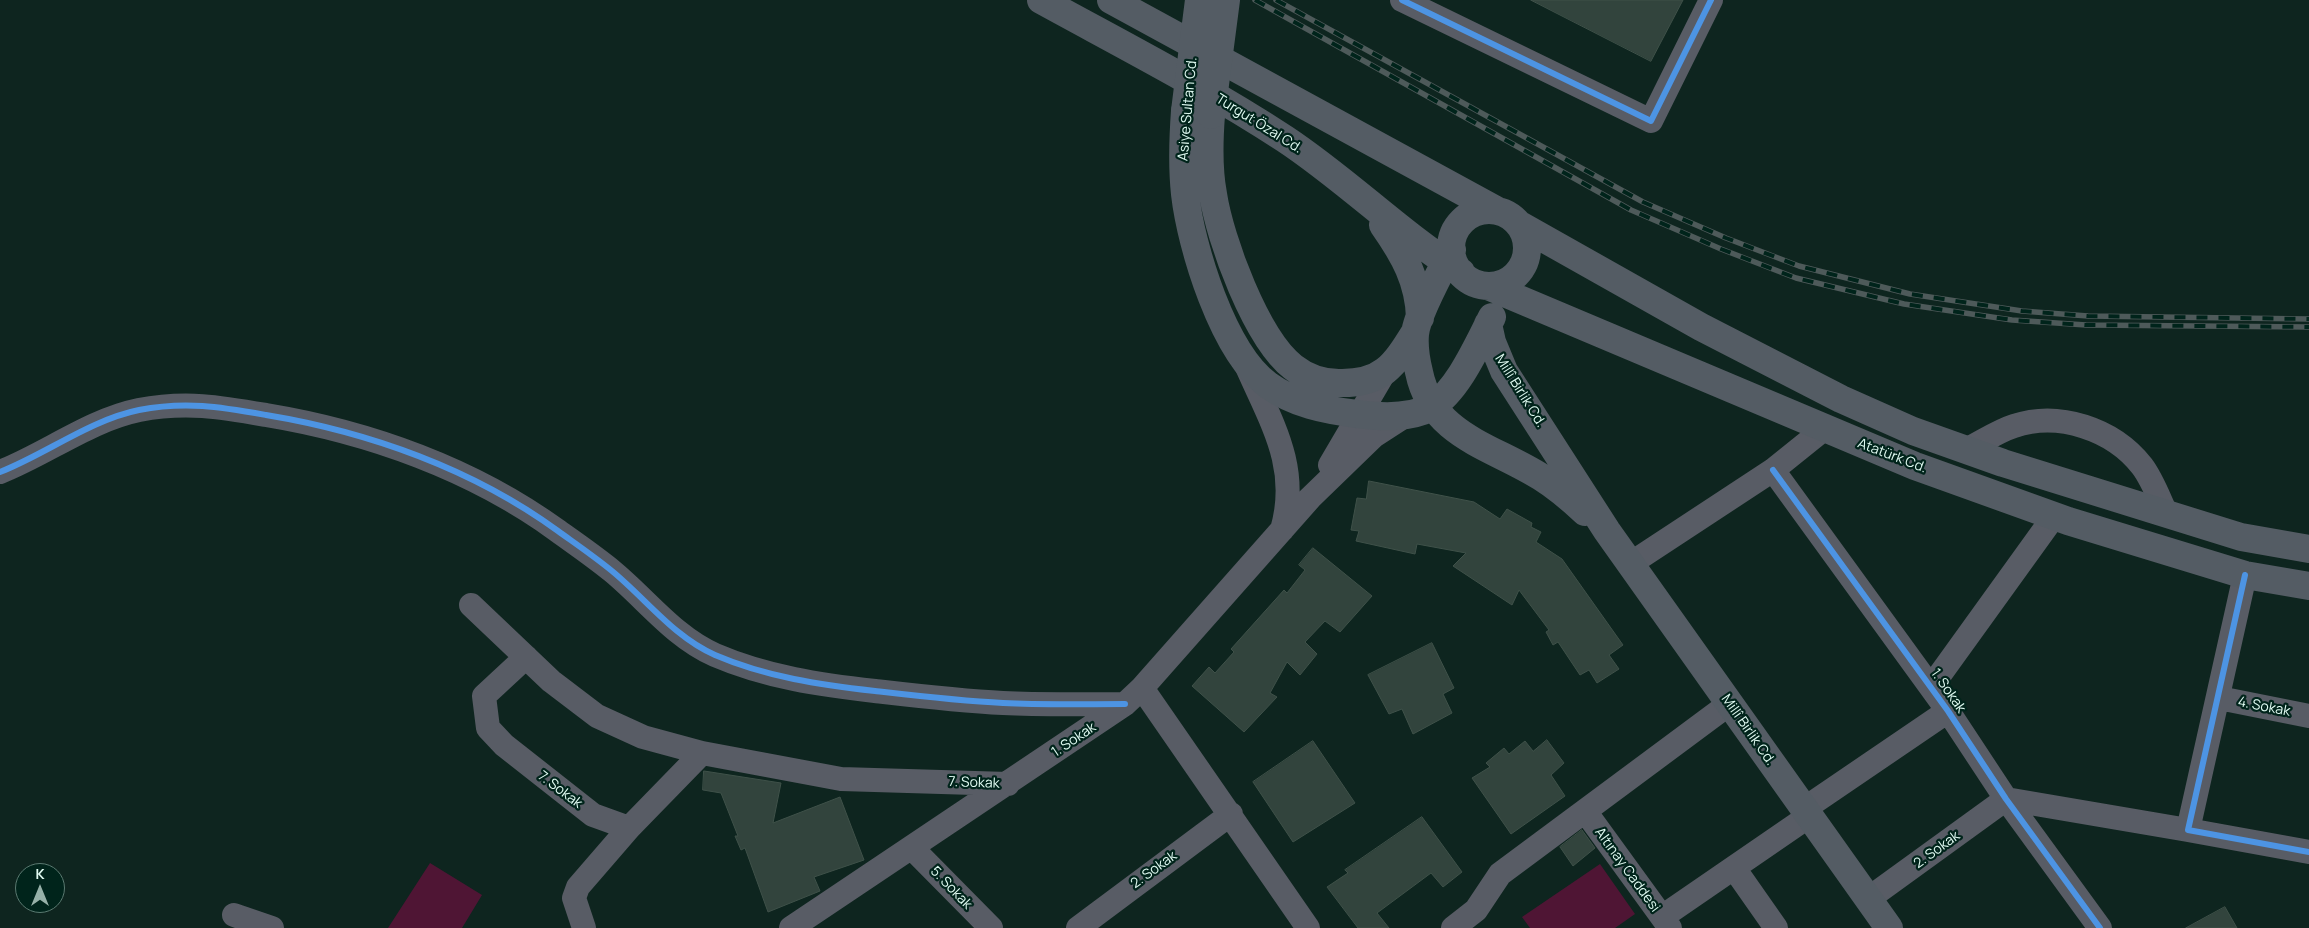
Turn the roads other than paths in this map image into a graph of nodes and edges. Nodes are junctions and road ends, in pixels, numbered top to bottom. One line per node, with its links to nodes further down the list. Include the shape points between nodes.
1 (1041, 0): 8 (main road, Turgut Özal Cd., via 1244,114 1313,158)
2 (1111, 0): 9 (main road)
3 (1199, 0): 7 (main road, Asiye Sultan Cd., bridge)
4 (1226, 0): 7 (main road, Asiye Sultan Cd., bridge)
5 (1402, 0): 6 (street, via 1651,121)
6 (1711, 0)
7 (1198, 113): 14 (main road, Asiye Sultan Cd., via 1183,168 1189,218 1206,280); 16 (main road, Asiye Sultan Cd., via 1218,222 1237,273 1272,343 1293,367 1318,380)
8 (1368, 204): 10 (main road, Turgut Özal Cd.); 13 (main road, Millî Birlik Cd., via 1408,264 1418,292)
9 (1509, 218): 10 (main road, via 1485,210 1462,221 1455,231); 11 (main road, via 1526,236 1528,248 1520,271); 20 (main road, via 1702,327 1841,399)
10 (1453, 262): 11 (main road, via 1476,283); 13 (main road, Asiye Sultan Cd.)
11 (1501, 286): 12 (main road); 19 (main road, Atatürk Cd.)
12 (1488, 324): 17 (main road, via 1446,394); 26 (main road, Millî Birlik Cd., via 1504,371)
13 (1418, 326): 15 (main road, Asiye Sultan Cd., via 1403,352); 17 (main road, Millî Birlik Cd.)
14 (1243, 359): 18 (main road, Asiye Sultan Cd., via 1266,384 1292,400); 25 (street, via 1276,432 1286,464 1288,499)
15 (1384, 373): 16 (main road, Asiye Sultan Cd., via 1363,382); 18 (street, 1. Sokak)
16 (1349, 383): 18 (street, via 1362,390)
17 (1420, 410): 18 (main road, Asiye Sultan Cd.); 26 (main road, Millî Birlik Cd., via 1540,476 1564,492)
18 (1369, 417): 25 (street, 1. Sokak, via 1310,498)
19 (1824, 429): 21 (street); 24 (main road, Atatürk Cd., via 1915,466)
20 (1966, 450): 23 (main road); 23 (street, via 2014,426 2050,420 2083,425 2112,439 2142,466)
21 (1773, 470): 28 (street); 33 (street, 1. Sokak)
22 (0, 472): 34 (street, via 93,427 135,411 205,404 301,421 374,440 451,471 509,500 556,529 612,571 674,629 712,654 756,671 840,687 1003,703)
23 (2166, 513): 27 (main road, via 2241,537)
24 (2055, 515): 29 (main road, Atatürk Cd.); 33 (street)
25 (1281, 531): 34 (street, 1. Sokak)
26 (1607, 531): 28 (main road, Millî Birlik Cd.)
27 (2309, 549)
28 (1630, 564): 36 (main road, Millî Birlik Cd.)
29 (2245, 575): 30 (main road, Atatürk Cd.); 35 (street)
30 (2309, 586)
31 (471, 605): 32 (street, 7. Sokak)
32 (526, 656): 39 (street, 7. Sokak, via 551,681 597,716 643,737); 45 (street, 7. Sokak, via 484,696 488,728 534,771 593,815)
33 (1930, 687): 37 (street, 1. Sokak)
34 (1134, 696): 40 (street, 1. Sokak); 44 (street)
35 (2219, 698): 38 (street, 4. Sokak); 46 (street)
36 (1729, 704): 42 (street); 43 (main road, Millî Birlik Cd.)
37 (1948, 711): 41 (street, 1. Sokak); 43 (street)
38 (2309, 716)
39 (702, 753): 40 (street, 7. Sokak, via 841,779); 45 (street)
40 (1008, 784): 47 (street, 1. Sokak)
41 (2006, 799): 46 (street); 50 (street, 2. Sokak); 62 (street, 1. Sokak)
42 (1585, 811): 52 (street, Altınay Caddesi); 59 (street, via 1500,874 1476,910)
43 (1807, 812): 49 (street); 50 (main road, Millî Birlik Cd.)
44 (1231, 814): 57 (street, 2. Sokak); 58 (street)
45 (629, 828): 54 (street, via 578,888 574,898)
46 (2188, 830): 48 (street)
47 (912, 848): 55 (street, 1. Sokak); 56 (street, 5. Sokak)
48 (2309, 852)
49 (1734, 868): 52 (street); 60 (street)
50 (1868, 899): 61 (main road, Millî Birlik Cd.)
51 (234, 915): 53 (street)
52 (1666, 923)
53 (272, 928)
54 (584, 928)
55 (791, 928)
56 (991, 928)
57 (1078, 928)
58 (1308, 928)
59 (1453, 928)
60 (1776, 928)
61 (1889, 928)
62 (2100, 928)

